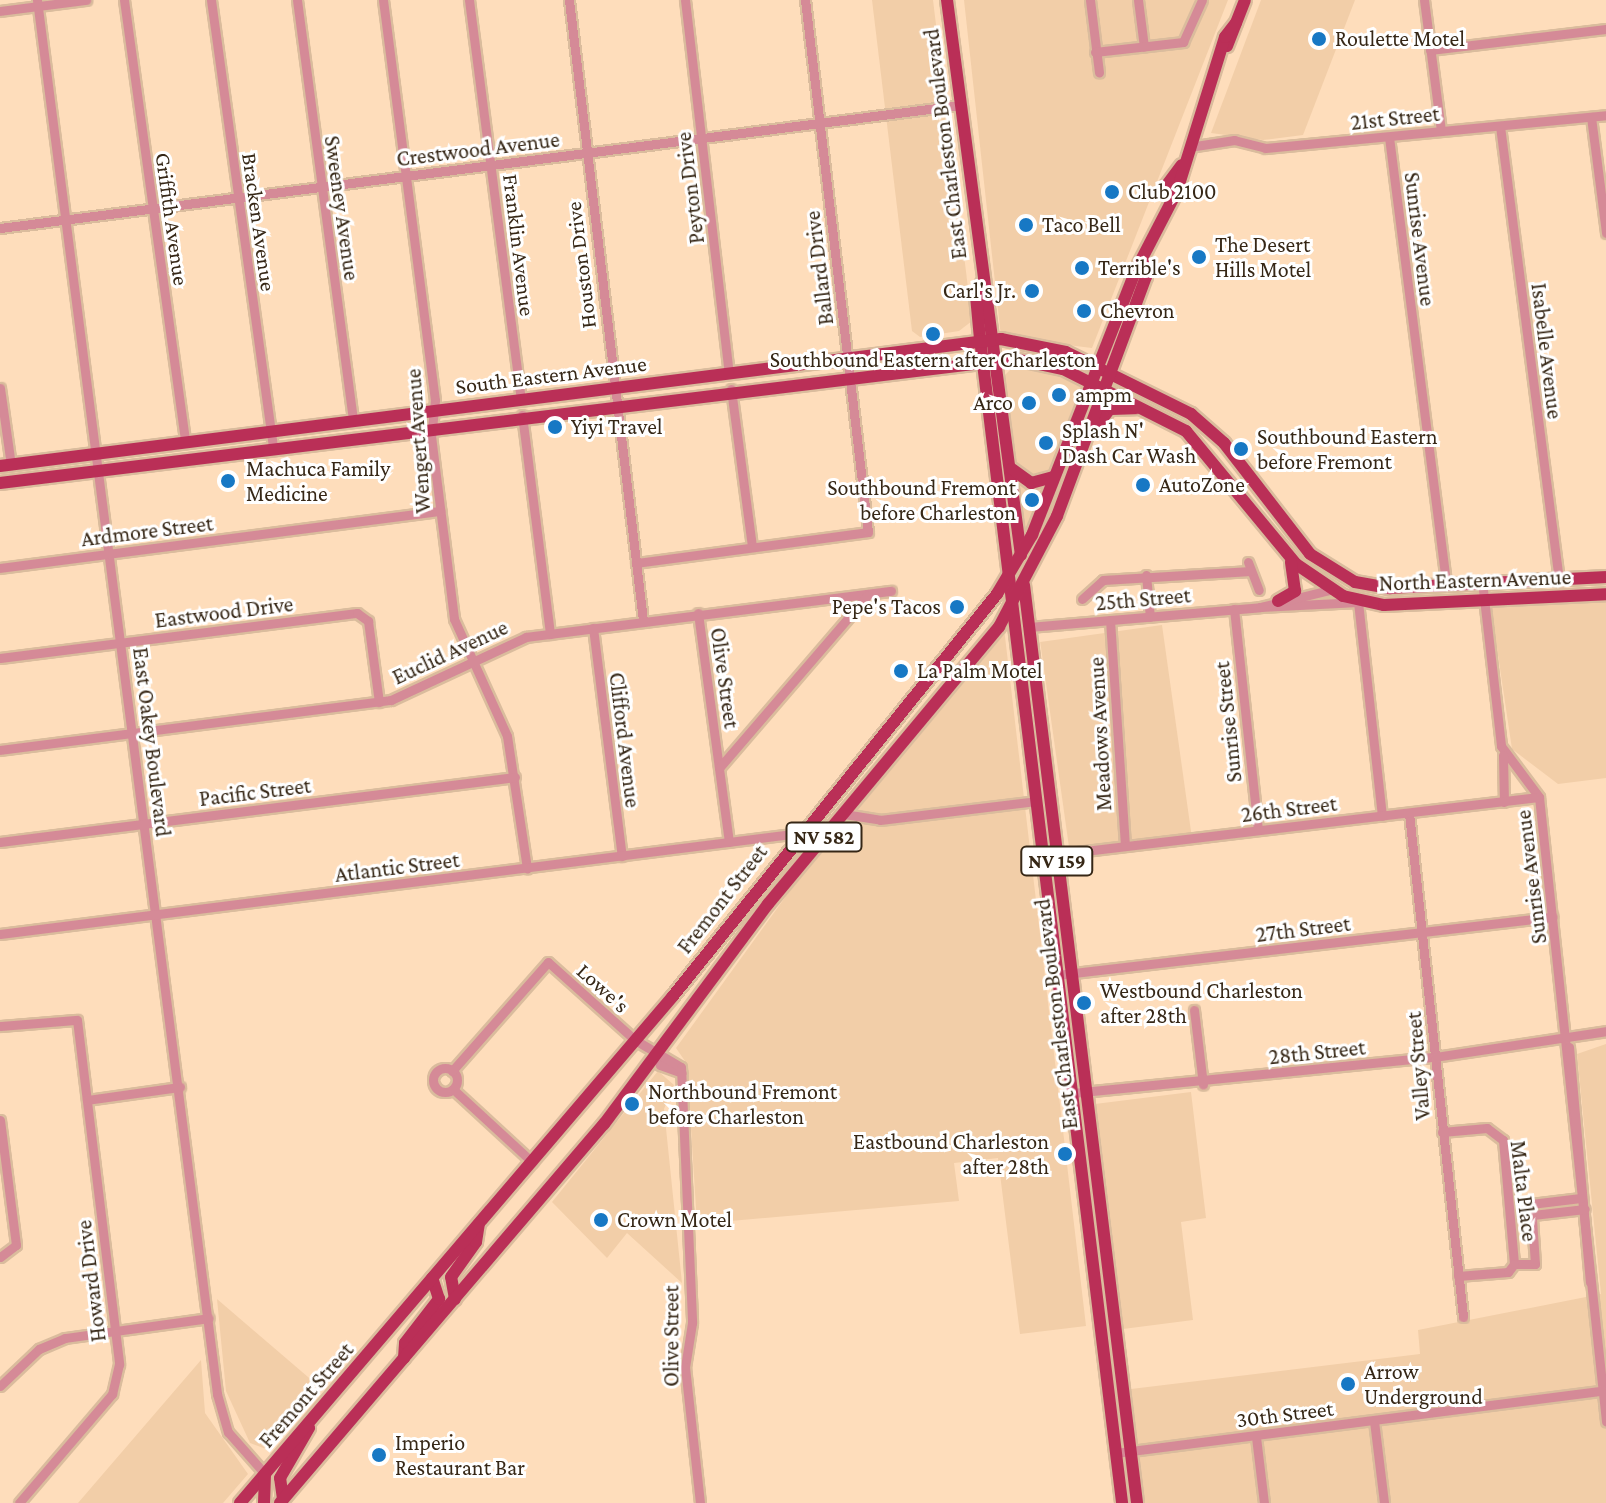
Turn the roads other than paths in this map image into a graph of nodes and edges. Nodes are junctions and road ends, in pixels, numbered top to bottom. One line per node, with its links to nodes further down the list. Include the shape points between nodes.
1 (86, 0): 16 (street)
2 (124, 0): 37 (street, Griffith Avenue)
3 (211, 0): 36 (street, Bracken Avenue)
4 (297, 0): 35 (street, Sweeney Avenue)
5 (383, 0): 34 (street, Wengert Avenue)
6 (469, 0): 33 (street, Franklin Avenue)
7 (569, 0): 32 (street, Houston Drive)
8 (685, 0): 30 (street, Peyton Drive)
9 (805, 0): 26 (street, Ballard Drive)
10 (947, 0): 23 (main road, East Charleston Boulevard)
11 (1090, 0): 21 (street)
12 (1138, 0): 19 (street)
13 (1202, 0): 19 (street, via 1183,42)
14 (1245, 0): 31 (main road, Fremont Street)
15 (1424, 0): 20 (street)
16 (37, 3): 17 (street); 38 (street, East Oakey Boulevard)
17 (0, 11)
18 (1606, 29): 20 (street)
19 (1144, 47): 21 (street)
20 (1430, 50): 28 (street)
21 (1095, 52): 22 (street)
22 (1099, 72)
23 (960, 105): 26 (street, Crestwood Avenue); 41 (main road, East Charleston Boulevard)
24 (1606, 115): 25 (street, 21st Street)
25 (1591, 117): 27 (street, 21st Street); 40 (street)
26 (819, 123): 30 (street, Crestwood Avenue); 44 (street, Ballard Drive)
27 (1500, 126): 28 (street, 21st Street); 84 (street, Isabelle Avenue)
28 (1441, 131): 29 (street, 21st Street)
29 (1389, 137): 31 (street, 21st Street); 85 (street, Sunrise Avenue)
30 (702, 138): 32 (street, Crestwood Avenue); 48 (street, Peyton Drive)
31 (1189, 147): 47 (main road, Fremont Street)
32 (586, 153): 33 (street, Crestwood Avenue); 51 (street, Houston Drive)
33 (490, 165): 34 (street, Crestwood Avenue); 54 (street, Franklin Avenue)
34 (406, 176): 35 (street, Crestwood Avenue); 56 (street, Wengert Avenue)
35 (321, 187): 36 (street, Crestwood Avenue); 59 (street, Sweeney Avenue)
36 (237, 198): 37 (street, Crestwood Avenue); 61 (street, Bracken Avenue)
37 (153, 209): 38 (street, Crestwood Avenue); 62 (street, Griffith Avenue)
38 (67, 220): 39 (street, Crestwood Avenue); 66 (street, East Oakey Boulevard)
39 (0, 228)
40 (1606, 233)
41 (982, 283): 42 (main road, East Charleston Boulevard, via 976,296); 43 (main road, East Charleston Boulevard)
42 (980, 339): 43 (main road, South Eastern Avenue); 44 (main road, South Eastern Avenue); 46 (main road, East Charleston Boulevard)
43 (995, 339): 45 (main road, East Charleston Boulevard); 47 (main road, South Eastern Avenue, via 1051,347)
44 (848, 357): 48 (main road, South Eastern Avenue); 49 (street, Ballard Drive)
45 (997, 359): 46 (main road, South Eastern Avenue); 50 (main road, South Eastern Avenue, via 1046,363); 68 (main road, East Charleston Boulevard)
46 (983, 360): 49 (main road, South Eastern Avenue); 81 (main road, East Charleston Boulevard)
47 (1103, 369): 50 (main road, Fremont Street); 72 (main road, North Eastern Avenue, via 1209,428)
48 (729, 373): 51 (main road, South Eastern Avenue)
49 (849, 374): 53 (main road, South Eastern Avenue); 74 (street, Ballard Drive, via 868,532)
50 (1096, 385): 57 (main road, North Eastern Avenue); 65 (main road, Fremont Street); 70 (main road, Fremont Street)
51 (614, 387): 54 (main road, South Eastern Avenue); 55 (street, Houston Drive)
52 (0, 388): 67 (street)
53 (731, 389): 55 (main road, South Eastern Avenue); 74 (street)
54 (521, 399): 56 (main road, South Eastern Avenue)
55 (616, 404): 58 (main road, South Eastern Avenue); 78 (street, Houston Drive)
56 (434, 410): 59 (main road, South Eastern Avenue); 60 (street, Wengert Avenue)
57 (1150, 411): 63 (main road, North Eastern Avenue); 65 (main road, via 1110,409)
58 (522, 415): 60 (main road, South Eastern Avenue); 106 (street)
59 (353, 421): 61 (main road, South Eastern Avenue)
60 (432, 427): 64 (main road, South Eastern Avenue); 73 (street, Wengert Avenue)
61 (269, 432): 62 (main road, South Eastern Avenue); 64 (street, Bracken Avenue)
62 (185, 442): 66 (main road, South Eastern Avenue)
63 (1204, 445): 72 (main road, via 1221,451); 77 (main road, North Eastern Avenue)
64 (273, 447): 69 (main road, South Eastern Avenue)
65 (1080, 453): 86 (main road, Fremont Street)
66 (97, 454): 67 (main road, South Eastern Avenue); 69 (street, East Oakey Boulevard)
67 (5, 466)
68 (1010, 467): 70 (main road, via 1031,483); 75 (main road, East Charleston Boulevard)
69 (99, 470): 71 (main road, South Eastern Avenue); 76 (street, East Oakey Boulevard)
70 (1054, 477): 75 (main road, Fremont Street)
71 (0, 483)
72 (1269, 502): 87 (main road, North Eastern Avenue, via 1324,567 1364,585)
73 (440, 511): 76 (street, Ardmore Street); 111 (street, Wengert Avenue, via 454,619)
74 (752, 547): 78 (street)
75 (1021, 553): 81 (main road, Fremont Street / NV 582); 86 (main road, East Charleston Boulevard)
76 (110, 554): 79 (street, Ardmore Street); 107 (street, East Oakey Boulevard)
77 (1288, 555): 89 (main road, North Eastern Avenue); 95 (main road, via 1297,585)
78 (636, 563): 103 (street, Houston Drive)
79 (0, 568)
80 (1146, 575): 88 (street, via 1250,566); 93 (street, via 1094,582); 101 (street)
81 (1009, 576): 97 (main road, East Charleston Boulevard); 126 (main road, Fremont Street / NV 582)
82 (1606, 577): 84 (main road, North Eastern Avenue)
83 (1482, 581): 84 (main road, North Eastern Avenue); 85 (main road, North Eastern Avenue); 94 (street)
84 (1559, 581)
85 (1446, 583): 87 (main road, North Eastern Avenue)
86 (1024, 585): 97 (main road, Fremont Street / NV 582); 104 (main road, East Charleston Boulevard)
87 (1397, 588): 89 (main road, via 1376,595 1338,585)
88 (1259, 590)
89 (1329, 590): 95 (street, 25th Street); 96 (main road, North Eastern Avenue)
90 (891, 591): 92 (street, Euclid Avenue)
91 (1606, 594): 94 (main road, North Eastern Avenue)
92 (868, 595): 100 (street, Euclid Avenue); 116 (street)
93 (1082, 599)
94 (1484, 599): 96 (main road, North Eastern Avenue); 115 (street)
95 (1278, 601): 98 (street, 25th Street)
96 (1358, 602): 98 (street, 25th Street); 123 (street)
97 (1013, 607): 108 (main road, East Charleston Boulevard); 109 (main road, Fremont Street / NV 582)
98 (1260, 607): 99 (street, 25th Street)
99 (1234, 609): 101 (street, 25th Street); 125 (street, Sunrise Street)
100 (698, 613): 103 (street, Euclid Avenue); 116 (street, Olive Street)
101 (1150, 617): 102 (street, 25th Street)
102 (1110, 620): 104 (street, 25th Street); 129 (street, Meadows Avenue)
103 (643, 621): 105 (street, Euclid Avenue)
104 (1029, 627): 130 (main road, East Charleston Boulevard / NV 159)
105 (593, 628): 106 (street, Euclid Avenue); 131 (street, Clifford Avenue)
106 (550, 634): 111 (street, Euclid Avenue, via 497,645)
107 (121, 643): 110 (street, Eastwood Drive); 112 (street, Eastwood Drive, via 357,613 368,621); 113 (street, East Oakey Boulevard)
108 (1017, 647): 109 (main road, via 1003,640); 119 (main road, East Charleston Boulevard / NV 159)
109 (983, 649): 122 (main road, Fremont Street / NV 582)
110 (0, 658)
111 (471, 660): 112 (street, Euclid Avenue, via 417,693); 117 (street, Wengert Avenue, via 497,708)
112 (379, 702): 113 (street, Euclid Avenue)
113 (132, 733): 114 (street, Euclid Avenue); 124 (street, East Oakey Boulevard)
114 (0, 750)
115 (1503, 755): 118 (street, Sunrise Avenue); 120 (street)
116 (719, 768): 128 (street, Olive Street)
117 (515, 777): 124 (street, Pacific Street); 132 (street, Wengert Avenue)
118 (1539, 797): 120 (street, 26th Street); 134 (street, Sunrise Avenue)
119 (1036, 801): 122 (street, via 880,820); 130 (main road, East Charleston Boulevard / NV 159)
120 (1504, 802): 121 (street, 26th Street)
121 (1409, 813): 123 (street, 26th Street); 135 (street, Valley Street)
122 (844, 814): 143 (main road, Fremont Street / NV 582)
123 (1382, 816): 125 (street, 26th Street)
124 (144, 824): 127 (street, Pacific Street); 133 (street, East Oakey Boulevard)
125 (1258, 830): 129 (street, 26th Street)
126 (799, 833): 128 (street, Atlantic Street); 141 (main road, Fremont Street / NV 582)
127 (0, 842)
128 (729, 842): 131 (street, Atlantic Street)
129 (1125, 846): 130 (street, 26th Street)
130 (1050, 855): 137 (main road, East Charleston Boulevard / NV 159)
131 (622, 856): 132 (street, Atlantic Street)
132 (527, 868): 133 (street, Atlantic Street)
133 (158, 914): 136 (street, Atlantic Street); 147 (street, East Oakey Boulevard)
134 (1553, 917): 135 (street, 27th Street); 142 (street, Sunrise Avenue)
135 (1424, 932): 137 (street, 27th Street); 144 (street, Valley Street)
136 (0, 934)
137 (1064, 975): 149 (main road, East Charleston Boulevard / NV 159)
138 (1194, 1010): 146 (street)
139 (0, 1026): 150 (street, Howard Drive, via 77,1020)
140 (1606, 1034): 142 (street, 28th Street)
141 (635, 1040): 143 (street, Olive Street); 145 (street, Lowe's, via 548,962); 153 (main road, Fremont Street / NV 582)
142 (1567, 1040): 144 (street, 28th Street); 154 (street, Sunrise Avenue)
143 (657, 1056): 165 (main road, Fremont Street / NV 582); 183 (street, Olive Street, via 668,1056 682,1073 692,1323 685,1367)
144 (1435, 1057): 146 (street, 28th Street); 152 (street, Valley Street)
145 (452, 1071): 148 (street); 148 (street, via 440,1070 434,1083)
146 (1203, 1084): 149 (street, 28th Street)
147 (180, 1087): 150 (street); 167 (street, East Oakey Boulevard)
148 (453, 1089): 153 (street)
149 (1079, 1094): 158 (main road, East Charleston Boulevard / NV 159); 160 (main road, East Charleston Boulevard / NV 159)
150 (87, 1100): 168 (street, Howard Drive)
151 (0, 1120): 159 (street, via 13,1252)
152 (1442, 1132): 161 (street, Malta Place, via 1487,1128 1500,1134); 162 (street, Valley Street)
153 (532, 1162): 157 (main road, Fremont Street / NV 582)
154 (1582, 1198): 155 (street, Sunrise Avenue); 156 (street, via 1531,1204)
155 (1583, 1209): 156 (street); 171 (street, Sunrise Avenue)
156 (1533, 1215): 161 (street, via 1535,1264)
157 (479, 1224): 163 (main road, Fremont Street / NV 582); 165 (main road, via 476,1242 451,1277)
158 (1089, 1237): 160 (main road); 164 (main road, East Charleston Boulevard / NV 159)
159 (0, 1257)
160 (1106, 1259): 164 (main road); 176 (main road, East Charleston Boulevard / NV 159)
161 (1514, 1264): 162 (street, via 1508,1272)
162 (1458, 1276): 166 (street, Valley Street)
163 (432, 1278): 169 (main road, via 439,1299 405,1343); 172 (main road, Fremont Street / NV 582)
164 (1095, 1286): 177 (main road, East Charleston Boulevard / NV 159)
165 (455, 1299): 169 (main road, Fremont Street / NV 582)
166 (1463, 1317)
167 (209, 1318): 168 (street); 178 (street, East Oakey Boulevard, via 224,1423)
168 (116, 1330): 170 (street, via 39,1349); 180 (street, Howard Drive, via 112,1394)
169 (404, 1358): 179 (main road, Fremont Street / NV 582)
170 (0, 1385)
171 (1603, 1391): 173 (street, 30th Street); 174 (street, Sunrise Avenue)
172 (310, 1421): 178 (main road, Fremont Street / NV 582); 179 (main road, via 280,1478)
173 (1374, 1421): 175 (street, 30th Street); 187 (street)
174 (1606, 1421)
175 (1256, 1437): 176 (street, 30th Street); 186 (street)
176 (1131, 1451): 177 (street, 30th Street); 185 (main road, East Charleston Boulevard / NV 159)
177 (1116, 1453): 184 (main road, East Charleston Boulevard / NV 159)
178 (265, 1474): 181 (main road, Fremont Street / NV 582); 182 (main road)
179 (282, 1501)
180 (19, 1503)
181 (240, 1503)
182 (264, 1503)
183 (700, 1503)
184 (1122, 1503)
185 (1137, 1503)
186 (1264, 1503)
187 (1384, 1503)

